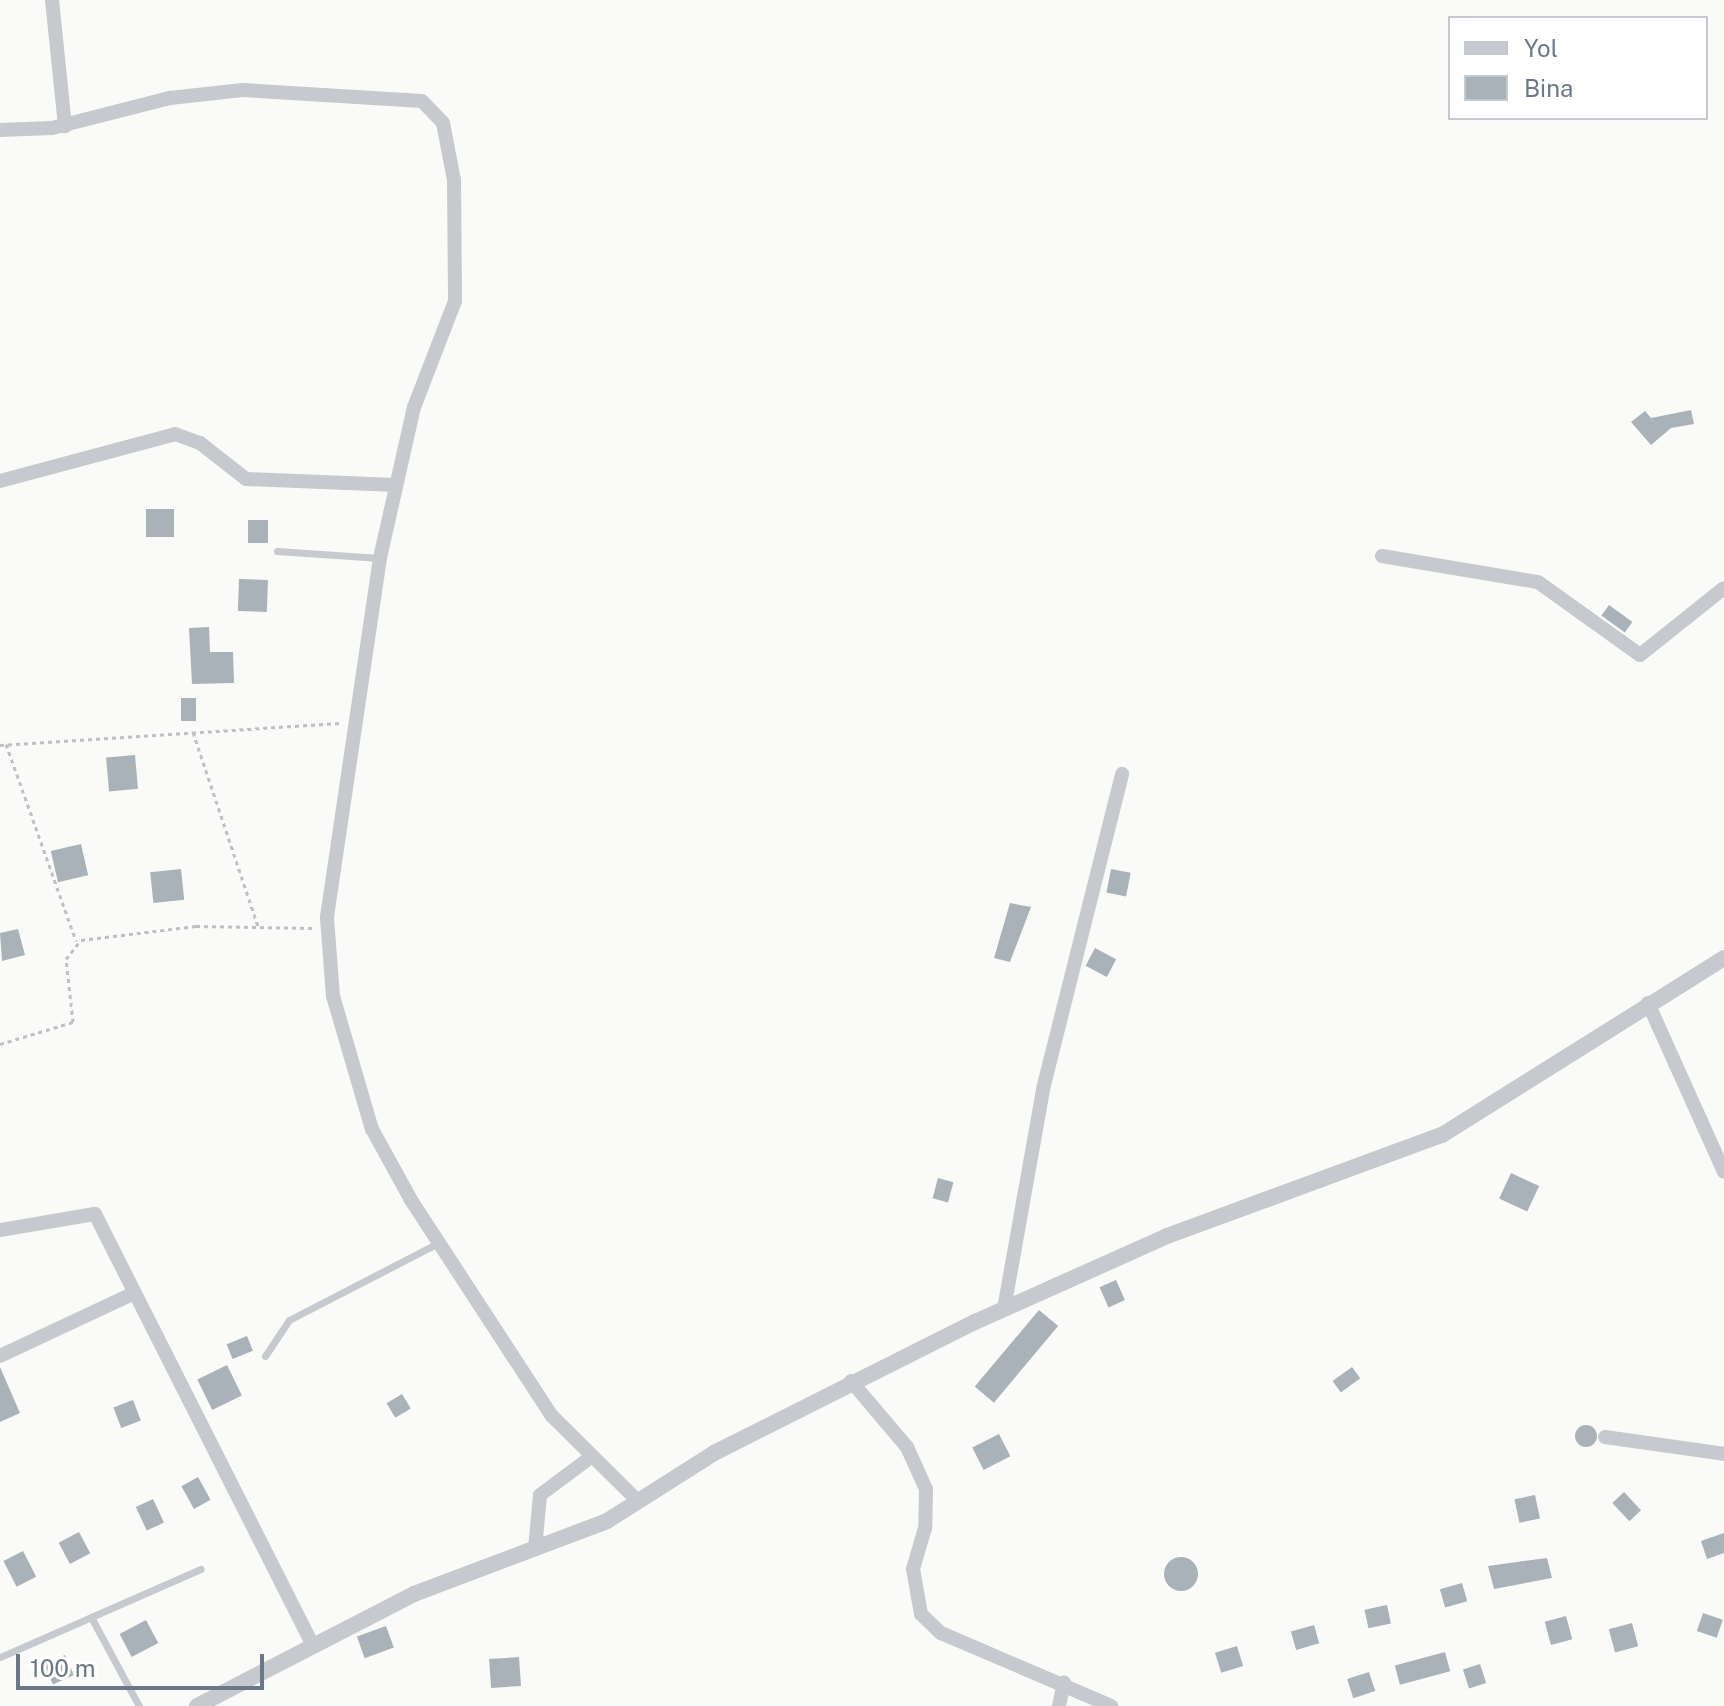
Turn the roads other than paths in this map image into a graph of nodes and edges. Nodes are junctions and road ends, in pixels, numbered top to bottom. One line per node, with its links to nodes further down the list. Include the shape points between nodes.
1 (52, 0): 2 (street)
2 (65, 126): 3 (street); 5 (street, via 170,98 243,90 431,105 454,180 455,301 428,361)
3 (0, 130)
4 (0, 481): 5 (street, via 175,434 200,443 246,479)
5 (396, 485): 8 (street)
6 (277, 551): 8 (lane)
7 (1382, 556): 9 (street, via 1538,582 1640,655)
8 (380, 558): 15 (street, via 328,929 338,1027 372,1129)
9 (1724, 588)
10 (1122, 774): 17 (street, via 1043,1089)
11 (1724, 958): 12 (street)
12 (1648, 1003): 13 (street); 17 (street, via 1472,1120 1409,1151 1167,1236)
13 (1724, 1172)
14 (0, 1230): 16 (street, via 95,1214)
15 (438, 1243): 19 (lane, via 289,1320); 23 (street, via 510,1359)
16 (130, 1295): 18 (street); 28 (street, via 193,1402)
17 (1004, 1309): 20 (street)
18 (0, 1356)
19 (265, 1356)
20 (851, 1381): 24 (street); 30 (street, via 907,1447 926,1489 925,1528 913,1569 921,1614 941,1633)
21 (1605, 1437): 22 (street)
22 (1724, 1454)
23 (591, 1457): 24 (street); 25 (street, via 540,1495)
24 (638, 1501): 25 (street)
25 (535, 1549): 28 (street)
26 (200, 1569): 27 (lane)
27 (91, 1617): 29 (lane); 31 (lane)
28 (311, 1642): 32 (street)
29 (0, 1657)
30 (1064, 1683): 33 (street); 34 (street)
31 (139, 1706)
32 (197, 1706)
33 (1059, 1706)
34 (1111, 1706)

